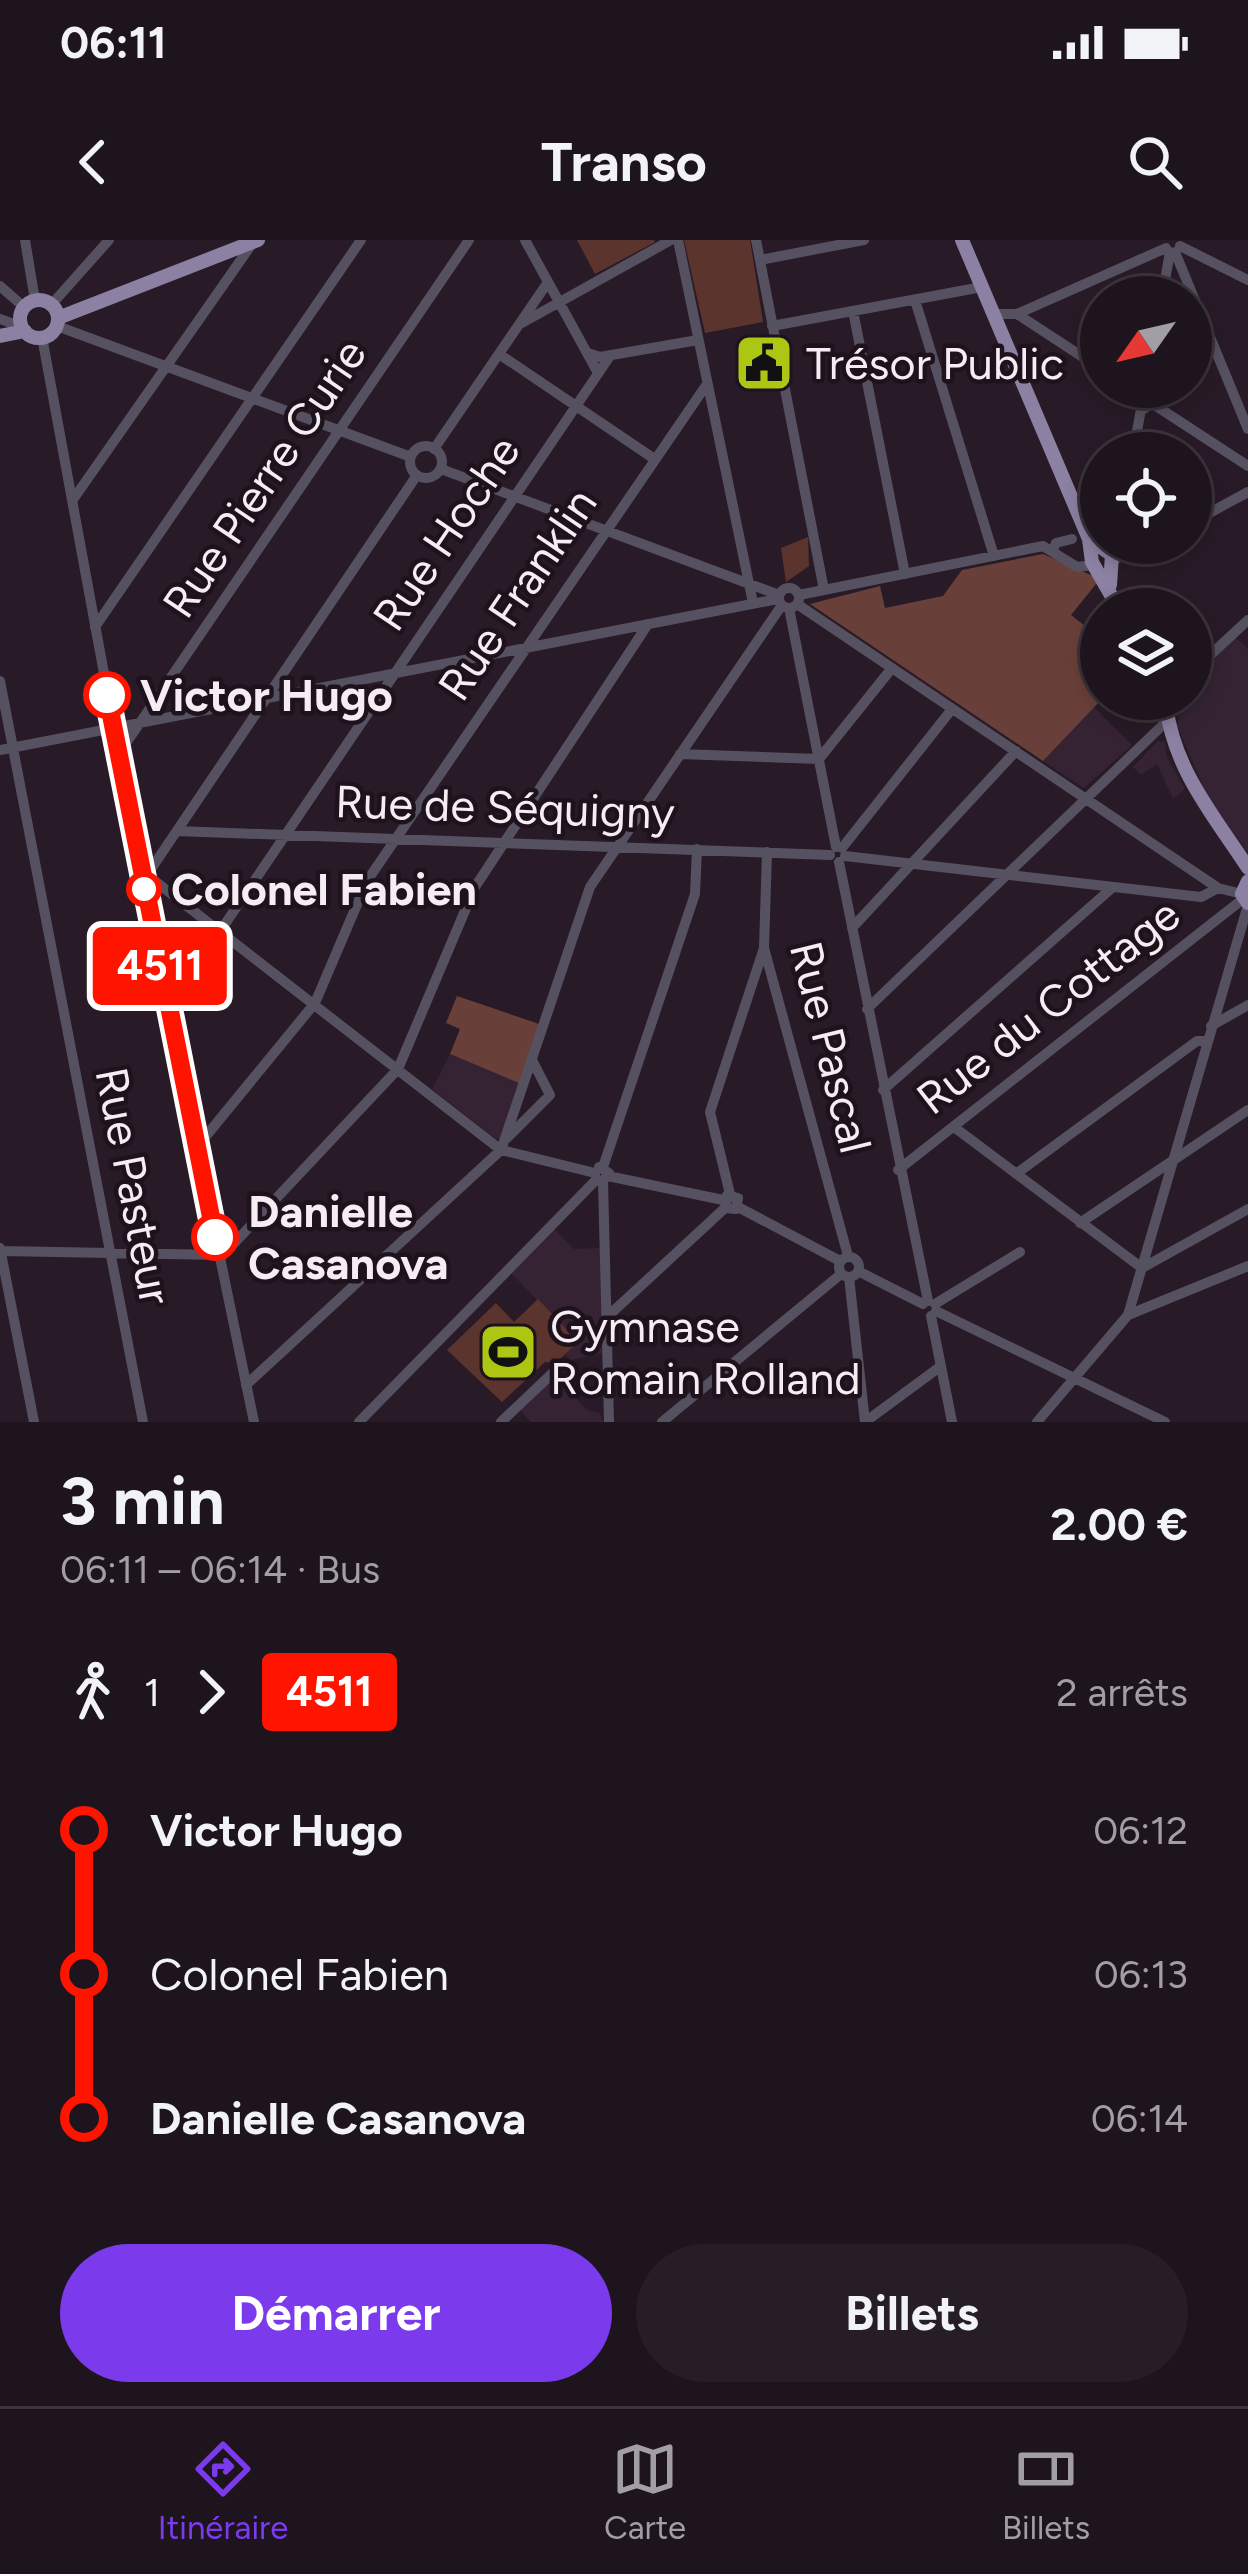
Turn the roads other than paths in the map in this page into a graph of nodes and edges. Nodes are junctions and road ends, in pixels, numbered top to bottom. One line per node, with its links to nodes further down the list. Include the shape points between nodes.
1 (25, 240): 24 (street)
2 (109, 240): 23 (street)
3 (252, 240): 23 (main road); 33 (street)
4 (361, 240): 36 (street)
5 (469, 240): 40 (street, Rue Pierre Curie)
6 (525, 240): 15 (street)
7 (675, 240): 19 (street); 28 (street)
8 (756, 240): 12 (street)
9 (863, 240): 12 (street)
10 (967, 242): 17 (main road)
11 (1171, 245): 13 (street); 14 (street); 22 (street); 39 (street)
12 (760, 260): 26 (street)
13 (1166, 276)
14 (1248, 280)
15 (548, 282): 19 (street); 25 (street)
16 (0, 286): 24 (street)
17 (982, 287): 18 (street); 21 (main road)
18 (915, 300): 20 (street); 55 (street)
19 (560, 303): 25 (street); 29 (street)
20 (853, 311): 26 (street); 58 (street)
21 (994, 314): 22 (street); 50 (main road)
22 (1017, 314): 31 (street)
23 (56, 315): 24 (main road); 27 (main road); 33 (street)
24 (14, 320): 27 (main road)
25 (519, 325): 30 (street)
26 (772, 326): 56 (street)
27 (42, 338): 49 (street)
28 (698, 340): 32 (street); 35 (street)
29 (587, 353): 32 (street); 34 (street)
30 (499, 354): 37 (street); 41 (street)
31 (1080, 355)
32 (610, 356): 34 (street, Rue Hoche)
33 (169, 366): 36 (street); 49 (street)
34 (598, 373): 37 (street, Rue Hoche)
35 (707, 384): 43 (street, Rue Franklin); 59 (street)
36 (254, 398): 40 (street); 65 (street)
37 (576, 406): 43 (street); 48 (street, Rue Hoche)
38 (1150, 408): 44 (street)
39 (1248, 429)
40 (340, 430): 42 (street); 75 (street, Rue Pierre Curie)
41 (434, 449): 42 (street, via 421,447); 45 (street)
42 (411, 457): 46 (street)
43 (653, 458): 52 (street, Rue Franklin)
44 (1248, 466)
45 (441, 469): 46 (street, via 430,478); 48 (street)
46 (417, 475): 71 (street)
47 (1248, 491): 51 (street)
48 (515, 496): 52 (street); 69 (street, Rue Hoche)
49 (72, 501): 65 (street)
50 (1080, 506)
51 (1212, 511)
52 (605, 530): 59 (street); 66 (street, Rue Franklin)
53 (1072, 539): 54 (street)
54 (1053, 550): 55 (street); 57 (street)
55 (994, 556): 58 (street)
56 (818, 559): 60 (street); 61 (street, via 813,576)
57 (1083, 564)
58 (905, 574): 60 (street)
59 (747, 583): 61 (street); 62 (street)
60 (824, 590): 61 (street)
61 (788, 600): 62 (street); 68 (street); 79 (street); 81 (street)
62 (753, 603): 64 (street)
63 (1248, 620): 67 (street)
64 (648, 624): 66 (street); 86 (street)
65 (95, 627): 76 (street)
66 (525, 648): 69 (street); 85 (street, Rue Franklin)
67 (1212, 653)
68 (892, 668): 72 (street); 81 (street)
69 (396, 672): 71 (street); 84 (street, Rue Hoche)
70 (0, 681): 77 (street, Rue Pasteur)
71 (266, 698): 75 (street); 83 (street)
72 (952, 709): 78 (street); 90 (street)
73 (1155, 720): 82 (street)
74 (1173, 720): 92 (main road, via 1203,794)
75 (140, 723): 76 (street); 80 (street, Rue Pierre Curie)
76 (113, 728): 77 (street); 80 (street)
77 (6, 749): 122 (street, Rue Pasteur)
78 (1016, 751): 82 (street); 91 (street)
79 (680, 754): 81 (street); 87 (street)
80 (118, 755): 94 (street)
81 (819, 759): 90 (street)
82 (1085, 797): 93 (street); 96 (street)
83 (177, 831): 84 (street, Rue de Séquigny); 94 (street)
84 (286, 835): 85 (street, Rue de Séquigny); 99 (street, Rue Hoche)
85 (395, 839): 86 (street, Rue de Séquigny); 101 (street, Rue Franklin, via 363,887)
86 (504, 843): 87 (street, Rue de Séquigny); 107 (street, via 475,886)
87 (618, 846): 88 (street, Rue de Séquigny); 106 (street, via 586,896)
88 (697, 849): 89 (street, Rue de Séquigny); 116 (street, via 695,895)
89 (767, 852): 90 (street, Rue de Séquigny); 100 (street, Rue Pascal)
90 (838, 853): 91 (street, Rue de Séquigny); 98 (street)
91 (915, 863): 93 (street, Rue de Séquigny); 98 (street)
92 (1248, 864)
93 (1008, 874): 95 (street, Rue de Séquigny); 103 (street)
94 (144, 875): 99 (street); 112 (street)
95 (1113, 886): 96 (street, Rue de Séquigny, via 1202,897); 108 (street)
96 (1218, 888): 97 (street)
97 (1244, 894): 104 (street); 110 (street, Rue du Cottage)
98 (852, 928): 103 (street)
99 (221, 930): 101 (street)
100 (764, 948): 117 (street, via 710,1112); 125 (street, Rue Pascal)
101 (315, 1003): 107 (street); 112 (street, Rue Franklin)
102 (1248, 1005): 104 (street)
103 (867, 1009): 108 (street)
104 (1211, 1026): 105 (street)
105 (1206, 1041): 113 (street); 115 (street)
106 (532, 1060): 111 (street); 111 (street, via 550,1095)
107 (398, 1069): 111 (street); 123 (street)
108 (883, 1090): 114 (street)
109 (1248, 1110): 113 (street)
110 (954, 1127): 114 (street, Rue du Cottage); 115 (street)
111 (504, 1144): 116 (street); 133 (street)
112 (197, 1147): 123 (street)
113 (1173, 1160): 119 (street); 126 (street)
114 (898, 1170): 127 (street)
115 (1016, 1174): 119 (street)
116 (601, 1175): 117 (street); 129 (street); 137 (street)
117 (729, 1202): 125 (street); 129 (street)
118 (1248, 1209): 126 (street)
119 (1080, 1223): 126 (street)
120 (0, 1250): 122 (street); 134 (street)
121 (1019, 1252): 127 (street)
122 (111, 1255): 123 (street); 135 (street, Rue Pasteur)
123 (219, 1258): 133 (street)
124 (1248, 1266): 128 (street)
125 (847, 1268): 127 (street); 140 (street); 141 (street, Rue Pascal)
126 (1142, 1268): 128 (street)
127 (931, 1307): 130 (street); 132 (street)
128 (1128, 1316): 132 (street)
129 (607, 1317): 139 (street)
130 (941, 1366): 141 (street); 142 (street)
131 (559, 1367): 138 (street)
132 (1074, 1378): 143 (street); 144 (street)
133 (246, 1385): 136 (street)
134 (34, 1422)
135 (143, 1422)
136 (254, 1422)
137 (359, 1422)
138 (501, 1422)
139 (609, 1422)
140 (662, 1422)
141 (865, 1422)
142 (952, 1422)
143 (1037, 1422)
144 (1165, 1422)

